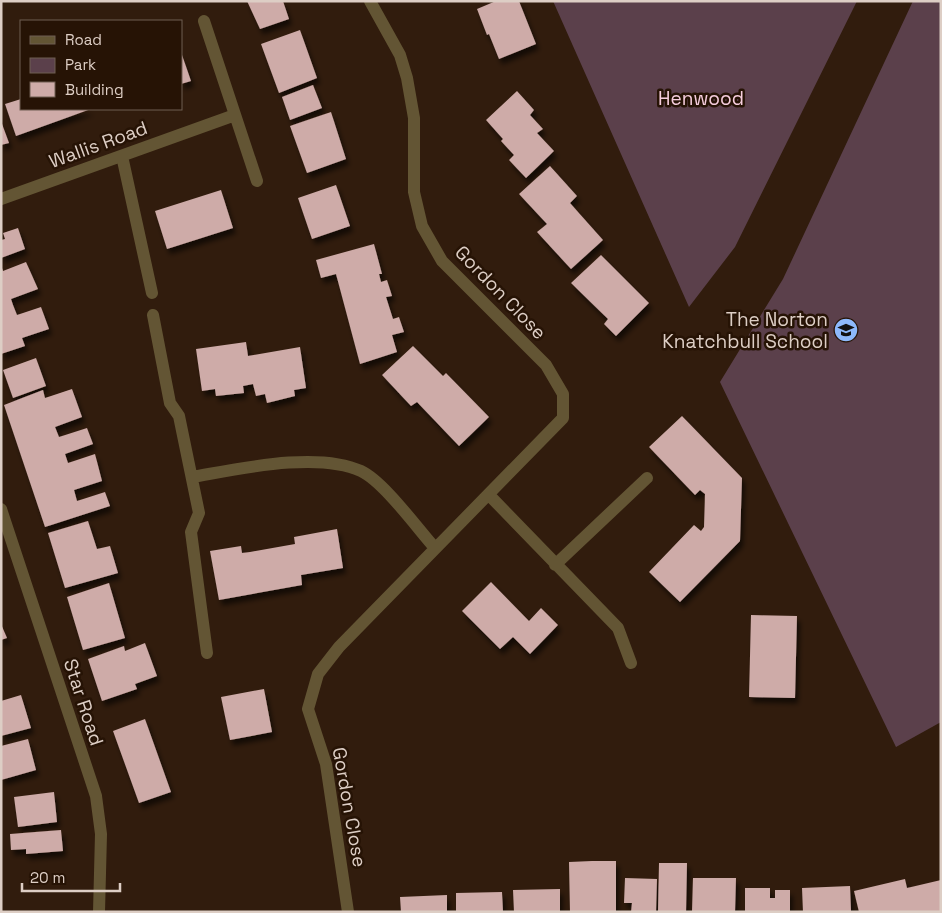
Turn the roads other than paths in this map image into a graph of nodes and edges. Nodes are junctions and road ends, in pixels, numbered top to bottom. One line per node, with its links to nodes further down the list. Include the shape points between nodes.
1 (370, 1): 11 (street, Gordon Close, via 400,55 407,78 414,118 414,192 422,226 442,261 546,365 563,394 563,418)
2 (204, 20): 3 (street)
3 (235, 115): 4 (street, Wallis Road); 5 (street)
4 (122, 156): 6 (street, Wallis Road); 7 (street)
5 (257, 181)
6 (1, 198)
7 (152, 294)
8 (153, 315): 9 (street, via 170,403 179,416)
9 (192, 477): 13 (street, via 257,466 328,461 362,472 387,493); 15 (street, via 199,513 191,532)
10 (647, 478): 14 (street)
11 (488, 495): 13 (street, Gordon Close); 14 (street)
12 (1, 509): 17 (street, Star Road, via 96,796 101,834)
13 (435, 548): 18 (street, Gordon Close, via 339,647 318,674 308,709 326,764)
14 (555, 565): 16 (street, via 618,628)
15 (207, 653)
16 (631, 663)
17 (99, 912)
18 (348, 912)

